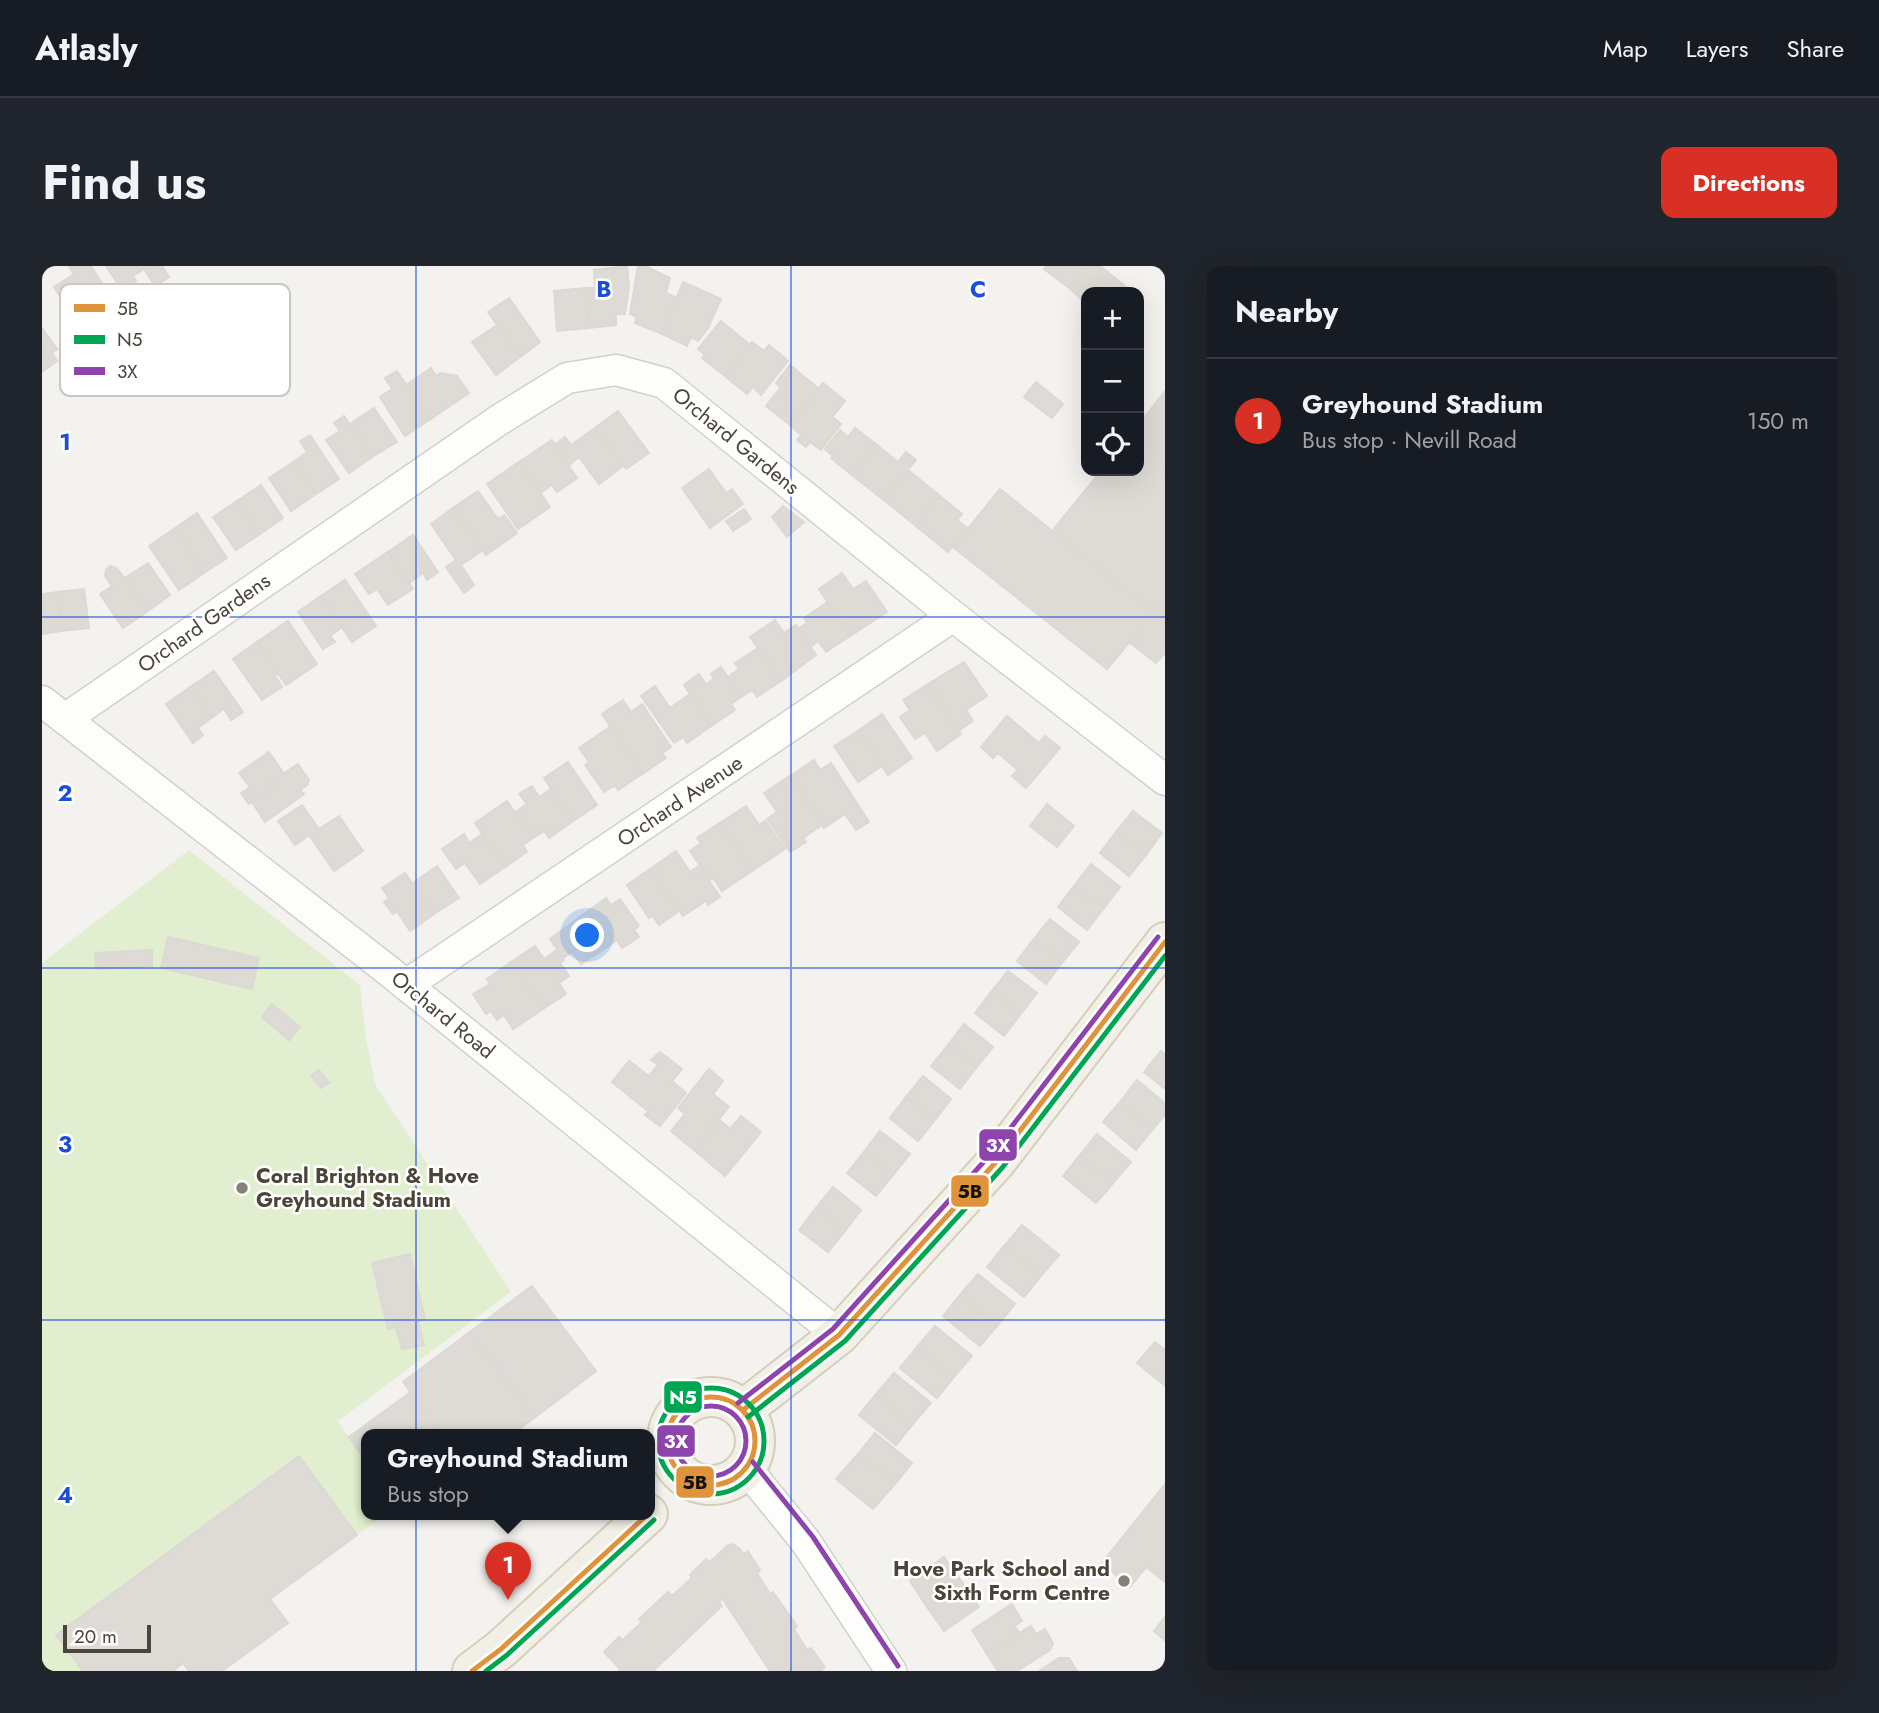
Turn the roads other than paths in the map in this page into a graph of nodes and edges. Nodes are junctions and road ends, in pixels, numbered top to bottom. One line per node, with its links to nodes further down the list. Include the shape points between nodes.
1 (953, 616): 2 (street, Orchard Gardens, via 664,383 616,370 567,378); 3 (street, Orchard Gardens); 5 (street, Orchard Avenue)
2 (54, 710): 5 (street, Orchard Road)
3 (1165, 780)
4 (1165, 942): 6 (main road, via 996,1162)
5 (406, 985): 6 (street, Orchard Road)
6 (839, 1335): 7 (main road)
7 (743, 1410): 8 (main road, via 755,1438); 9 (main road, via 731,1401 701,1398 675,1415 668,1432 668,1450 674,1466)
8 (746, 1468): 9 (main road, via 725,1483 699,1484); 13 (street, via 806,1542)
9 (688, 1478): 10 (main road)
10 (655, 1508)
11 (642, 1520): 12 (main road)
12 (472, 1671)
13 (891, 1671)

